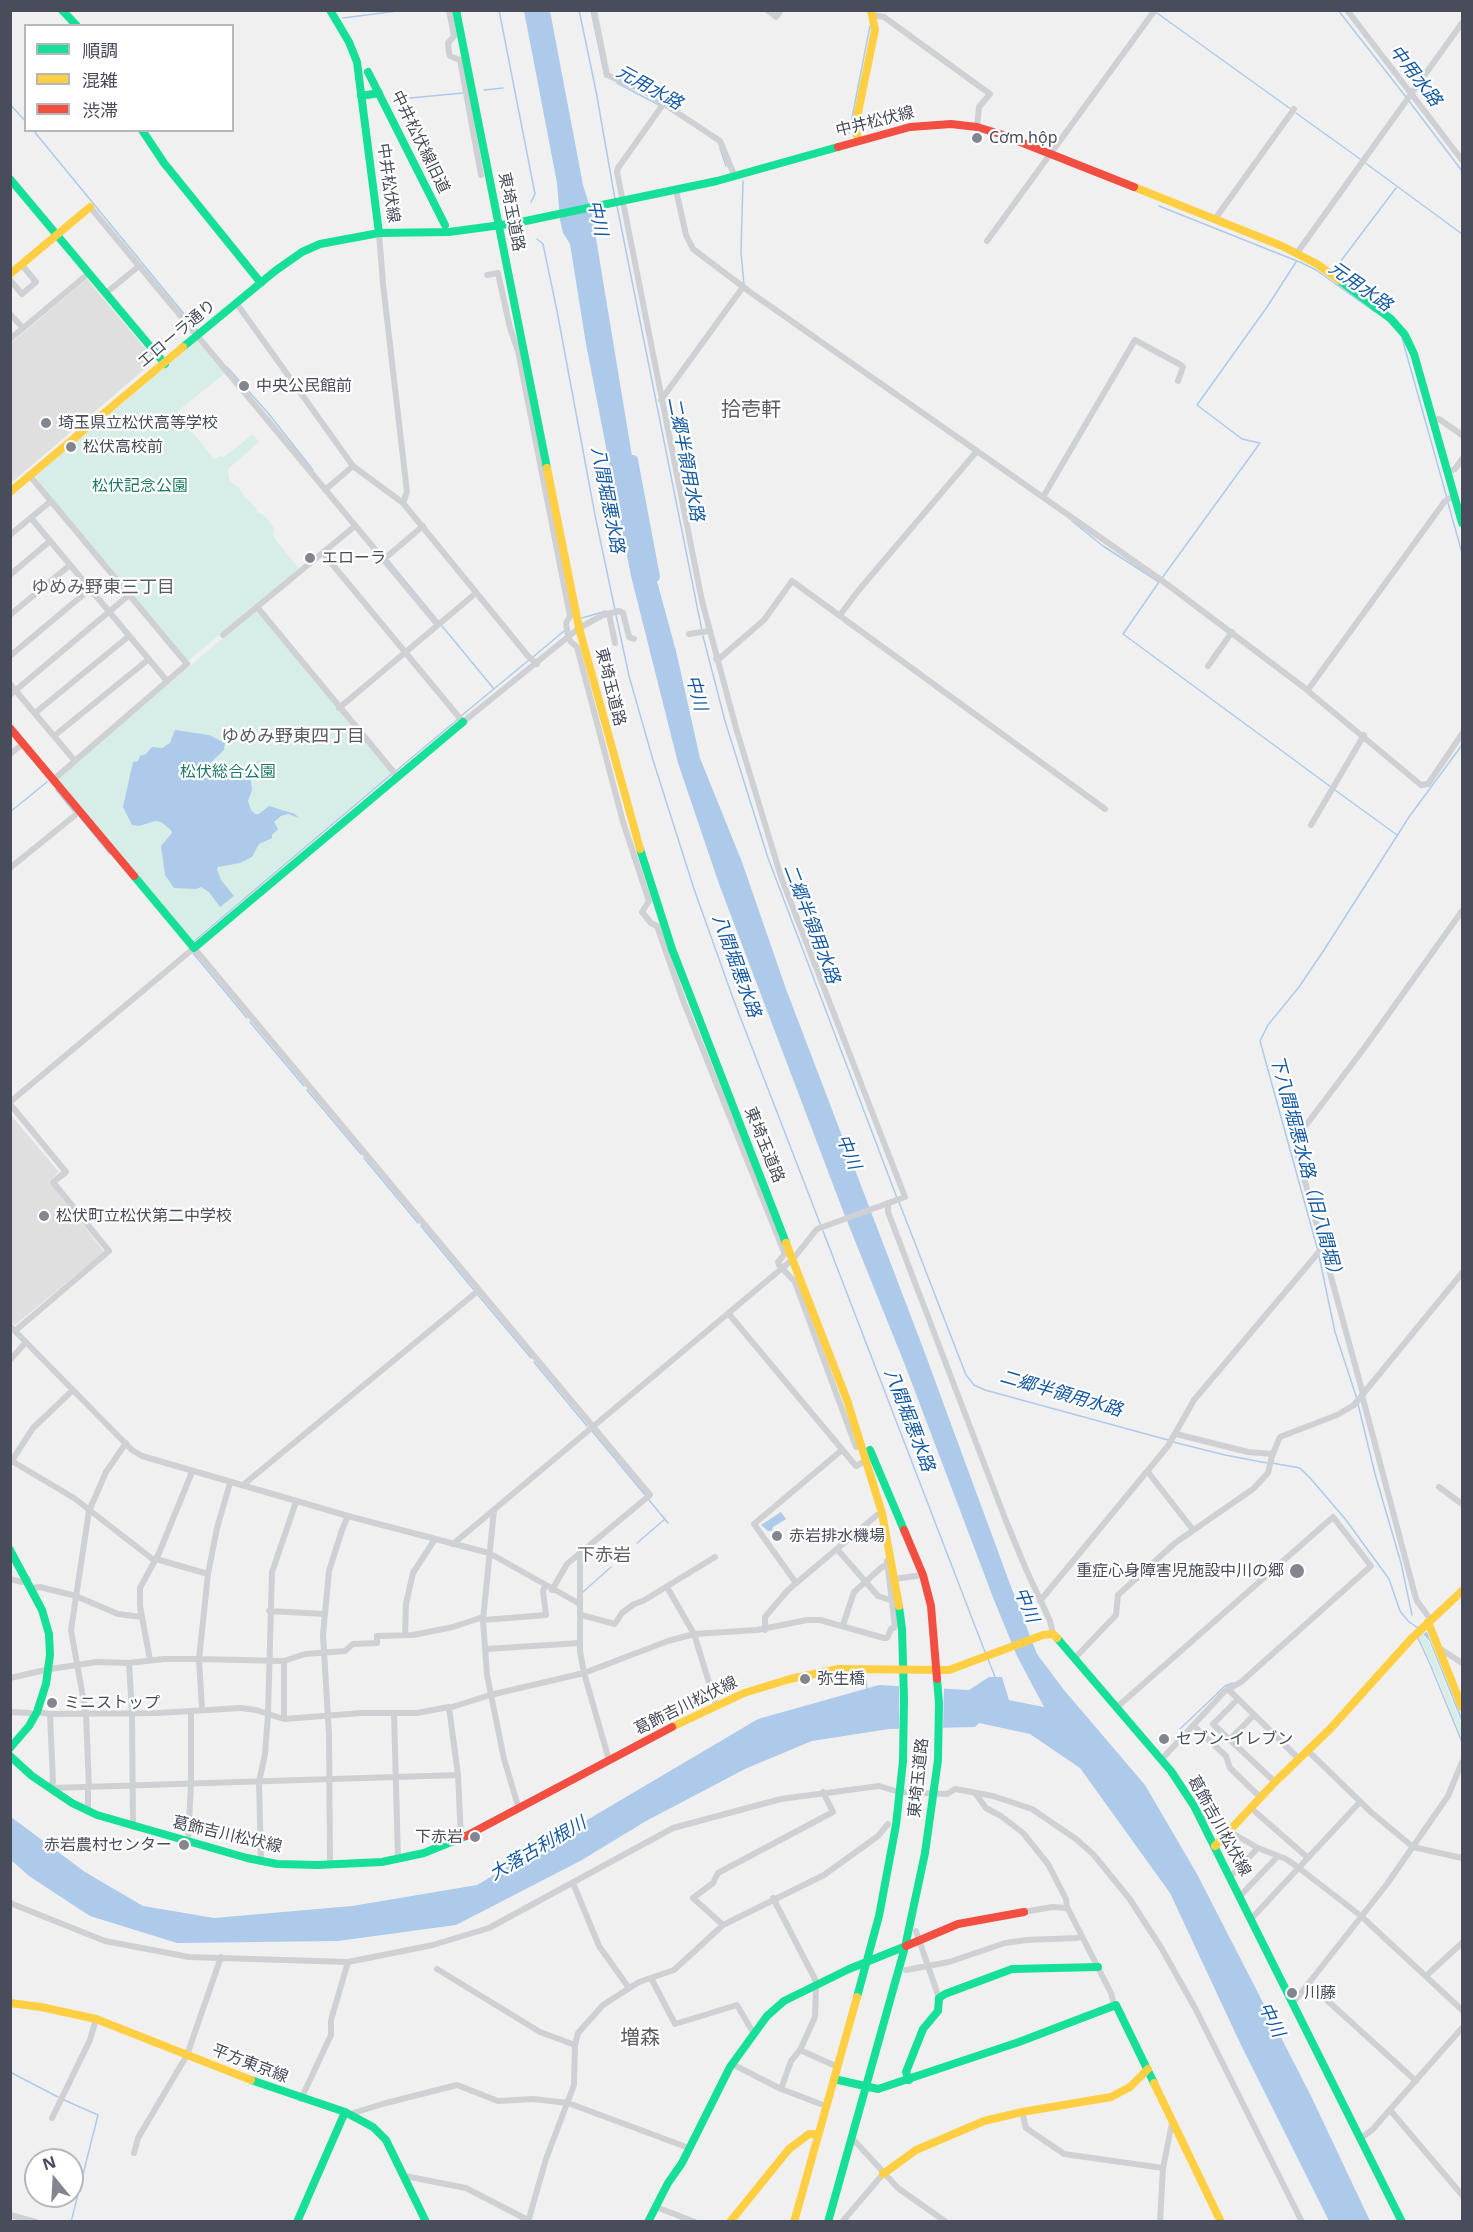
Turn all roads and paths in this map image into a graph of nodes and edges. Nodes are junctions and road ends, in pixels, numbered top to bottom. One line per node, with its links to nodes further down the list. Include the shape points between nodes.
1 (62, 10): 12 (main road)
2 (330, 10): 16 (main road, 中井松伏線, via 353,50)
3 (449, 10): 24 (street, via 454,34 448,43 449,54 460,60)
4 (456, 10): 32 (main road, 東埼玉道路)
5 (594, 10): 17 (street, via 607,75)
6 (767, 10): 7 (street, via 776,17)
7 (781, 10)
8 (1155, 10): 22 (street)
9 (1347, 10): 15 (street)
10 (872, 13): 19 (street, via 884,17 990,94 979,107); 21 (main road, via 874,38 855,127)
11 (1462, 23): 15 (street)
12 (75, 24)
13 (368, 72): 14 (main road, 中井松伏線旧道)
14 (379, 93): 16 (main road); 31 (main road, 中井松伏線旧道)
15 (1411, 94): 23 (street); 36 (street)
16 (361, 96): 33 (main road, 中井松伏線)
17 (664, 103): 25 (street, via 720,141); 28 (street, via 618,168)
18 (1294, 109): 30 (street)
19 (976, 127): 21 (main road, 中井松伏線, via 925,125); 22 (main road, 中井松伏線)
20 (143, 132): 43 (main road)
21 (858, 140): 25 (main road, 中井松伏線)
22 (1051, 154): 30 (main road, 中井松伏線); 35 (street)
23 (1462, 160)
24 (481, 175)
25 (735, 177): 27 (main road, 中井松伏線)
26 (10, 179): 34 (main road)
27 (676, 190): 28 (main road, 中井松伏線); 44 (street, via 686,236 693,249)
28 (623, 200): 32 (main road, 中井松伏線); 53 (street)
29 (90, 207): 34 (main road); 38 (street)
30 (1215, 219): 36 (main road, 中井松伏線)
31 (445, 225)
32 (498, 226): 33 (main road, 中井松伏線, via 449,232); 86 (main road, 東埼玉道路)
33 (380, 233): 43 (main road, エローラ通り, via 333,240 302,252); 66 (street, via 407,492)
34 (57, 235): 37 (main road); 39 (main road)
35 (987, 241)
36 (1297, 253): 54 (main road, 中井松伏線, via 1359,294 1400,328 1414,354)
37 (22, 265): 40 (main road); 42 (street, via 36,282 22,294)
38 (139, 266): 45 (street); 49 (street)
39 (89, 273): 45 (main road); 48 (street)
40 (10, 274)
41 (487, 275): 92 (street, via 498,273 518,351 570,616 566,623)
42 (10, 280)
43 (261, 283): 46 (main road, エローラ通り)
44 (743, 287): 53 (street); 56 (street)
45 (106, 293): 51 (main road)
46 (237, 304): 49 (main road, エローラ通り); 58 (street)
47 (10, 314): 48 (street)
48 (23, 328): 50 (street)
49 (198, 337): 51 (main road, エローラ通り); 61 (street)
50 (10, 339)
51 (165, 364): 60 (main road, エローラ通り)
52 (1178, 381): 63 (street, via 1181,365 1135,340)
53 (661, 400): 87 (street)
54 (1433, 420): 55 (street, via 1439,419); 59 (main road, 中井松伏線)
55 (1462, 435)
56 (977, 451): 63 (street); 84 (street)
57 (1462, 459): 59 (street)
58 (353, 466): 61 (street); 66 (street)
59 (1448, 472): 64 (main road, 中井松伏線)
60 (30, 476): 62 (main road, エローラ通り); 65 (street)
61 (325, 490): 69 (street)
62 (10, 492)
63 (1042, 496): 88 (street)
64 (1454, 496): 68 (main road, 中井松伏線); 103 (street, via 1445,501)
65 (51, 501): 67 (street); 79 (street)
66 (403, 503): 70 (street)
67 (31, 518): 71 (street); 72 (street)
68 (1462, 523)
69 (355, 526): 73 (street); 74 (street)
70 (423, 526): 74 (street); 78 (street)
71 (10, 536)
72 (50, 542): 75 (street); 76 (street)
73 (323, 553): 80 (street); 95 (street)
74 (382, 560): 85 (street)
75 (70, 565): 77 (street); 83 (street)
76 (10, 575)
77 (90, 589): 81 (street); 96 (street)
78 (476, 593): 85 (street); 99 (street)
79 (129, 595): 81 (street); 101 (street, via 187,664)
80 (257, 607): 90 (street); 105 (street)
81 (110, 612): 91 (street); 104 (street)
82 (609, 614): 86 (street); 93 (street, via 623,613 629,637); 94 (street)
83 (10, 615)
84 (840, 615): 98 (street, via 792,582 764,620); 117 (street)
85 (438, 626): 95 (street)
86 (579, 628): 92 (street); 126 (main road, 東埼玉道路, via 630,819 672,949)
87 (709, 631): 89 (street); 98 (street)
88 (1233, 632): 100 (street); 103 (street)
89 (689, 634)
90 (223, 635)
91 (129, 636): 97 (street); 106 (street)
92 (568, 637): 99 (street); 127 (street, via 577,647 649,901 642,912 657,926 784,1252 778,1262)
93 (634, 639)
94 (615, 642)
95 (406, 653): 105 (street); 107 (street)
96 (10, 656)
97 (148, 659): 101 (street); 111 (street)
98 (716, 659): 124 (street, via 781,877 905,1197)
99 (537, 664): 107 (street)
100 (1208, 666)
101 (167, 681): 114 (street)
102 (10, 684): 104 (street)
103 (1308, 689): 110 (street)
104 (13, 693): 106 (street)
105 (339, 708): 115 (street)
106 (35, 713): 111 (street)
107 (463, 722): 115 (main road)
108 (10, 728): 112 (main road)
109 (1462, 734): 110 (street, via 1428,783 1421,785)
110 (1364, 735): 119 (street)
111 (54, 736): 114 (street)
112 (24, 743): 113 (street); 116 (main road)
113 (10, 754)
114 (75, 761): 116 (street)
115 (398, 776): 122 (main road)
116 (54, 779): 118 (main road)
117 (1105, 809)
118 (78, 814): 120 (street); 122 (main road)
119 (1311, 825)
120 (10, 868)
121 (1462, 912): 125 (street, via 1294,1141)
122 (194, 948): 123 (street); 129 (street)
123 (10, 1103): 131 (street, via 66,1172 53,1182 109,1251)
124 (888, 1203): 126 (street, via 817,1229); 178 (street, via 888,1212 1006,1521)
125 (1324, 1246): 136 (street); 138 (street, via 1194,1400)
126 (793, 1259): 127 (street); 133 (main road, 東埼玉道路)
127 (782, 1268): 130 (street); 143 (street, via 795,1282)
128 (1462, 1273): 136 (street)
129 (479, 1290): 137 (street); 147 (street)
130 (728, 1313): 137 (street); 140 (street)
131 (13, 1328): 132 (street)
132 (26, 1342): 134 (street); 135 (street)
133 (827, 1344): 166 (main road, 東埼玉道路); 168 (main road, 東埼玉道路, via 872,1474)
134 (10, 1360)
135 (73, 1390): 139 (street); 142 (street, via 33,1428)
136 (1362, 1396): 141 (street, via 1337,1415 1284,1434); 185 (street, via 1415,1595)
137 (592, 1426): 151 (street); 161 (street, via 650,1495)
138 (1176, 1434): 141 (street); 145 (street)
139 (126, 1443): 144 (street, via 142,1456); 152 (street, via 106,1472)
140 (842, 1450): 143 (street, via 856,1466); 171 (street, via 754,1524)
141 (1272, 1455): 155 (street, via 1268,1473 1248,1494)
142 (11, 1461): 152 (street)
143 (862, 1463): 153 (street)
144 (192, 1472): 146 (street); 163 (street)
145 (1148, 1472): 155 (street); 178 (street)
146 (230, 1483): 147 (street); 165 (street)
147 (243, 1485): 149 (street)
148 (1439, 1487): 150 (street)
149 (296, 1502): 154 (street); 180 (street, via 272,1572)
150 (1462, 1504)
151 (494, 1510): 157 (street); 160 (street)
152 (89, 1511): 163 (street); 176 (street)
153 (877, 1515): 158 (street); 164 (street)
154 (348, 1516): 156 (street); 181 (street, via 329,1571)
155 (1193, 1530): 195 (street, via 1118,1595 1116,1614)
156 (435, 1539): 157 (street); 190 (street, via 413,1573 405,1604)
157 (453, 1544): 160 (street)
158 (837, 1549): 169 (street); 171 (street)
159 (10, 1550): 170 (main road)
160 (489, 1553): 172 (street); 184 (street)
161 (580, 1553): 174 (street, via 567,1564); 179 (street)
162 (715, 1557): 173 (street)
163 (155, 1560): 165 (street); 183 (street, via 140,1588)
164 (887, 1565): 168 (street); 169 (street)
165 (208, 1574): 196 (street)
166 (923, 1575): 168 (street); 206 (main road, 東埼玉道路, via 931,1606)
167 (10, 1579): 170 (street)
168 (891, 1579): 177 (street); 205 (main road, 東埼玉道路, via 902,1629)
169 (866, 1581): 177 (street, via 878,1596); 186 (street, via 854,1592)
170 (30, 1583): 176 (street); 203 (main road, via 46,1623)
171 (796, 1583): 187 (street, via 765,1617)
172 (545, 1585): 174 (street); 184 (street, via 546,1615)
173 (667, 1587): 182 (street, via 634,1604 615,1624); 188 (street)
174 (552, 1590): 179 (street)
175 (1462, 1591): 185 (main road)
176 (76, 1596): 183 (street, via 118,1614); 201 (street, via 71,1630)
177 (893, 1601): 186 (street, via 895,1627 887,1638)
178 (1041, 1601): 189 (street)
179 (580, 1604): 182 (street)
180 (270, 1611): 181 (street); 199 (street)
181 (324, 1614): 194 (street)
182 (581, 1615): 191 (street)
183 (142, 1617): 197 (street)
184 (483, 1619): 190 (street); 193 (street)
185 (1427, 1623): 192 (main road); 231 (main road)
186 (843, 1625): 187 (street, via 807,1620)
187 (765, 1629): 188 (street)
188 (693, 1634): 204 (street); 211 (street)
189 (1053, 1634): 195 (main road, 葛飾吉川松伏線); 206 (main road, 葛飾吉川松伏線)
190 (405, 1635): 194 (street, via 377,1636 377,1643 353,1644 345,1651)
191 (580, 1643): 193 (street); 204 (street)
192 (1439, 1648): 200 (street); 212 (main road)
193 (486, 1649): 209 (street)
194 (324, 1652): 198 (street); 223 (street)
195 (1075, 1658): 214 (main road, 葛飾吉川松伏線)
196 (199, 1659): 197 (street); 199 (street); 215 (street)
197 (150, 1660): 202 (street)
198 (284, 1661): 199 (street); 226 (street)
199 (268, 1662): 224 (street)
200 (1462, 1663)
201 (78, 1664): 202 (street); 203 (street); 222 (street)
202 (129, 1664): 218 (street)
203 (50, 1669): 207 (street); 220 (main road)
204 (584, 1673): 209 (street); 235 (street)
205 (903, 1673): 206 (main road, 葛飾吉川松伏線); 211 (main road, 葛飾吉川松伏線, via 856,1668 820,1672); 248 (main road, 東埼玉道路)
206 (938, 1674): 250 (main road, 東埼玉道路)
207 (10, 1678)
208 (1227, 1689): 210 (street); 214 (street, via 1241,1682 1371,1566 1333,1517); 236 (street)
209 (490, 1695): 213 (street); 254 (street)
210 (1237, 1700): 225 (street); 228 (street, via 1213,1724)
211 (716, 1705): 235 (main road, 葛飾吉川松伏線)
212 (1462, 1707)
213 (449, 1708): 219 (street); 238 (street)
214 (1116, 1708): 236 (main road, 葛飾吉川松伏線)
215 (202, 1710): 217 (street); 224 (street, via 241,1708)
216 (10, 1712): 220 (street)
217 (191, 1712): 218 (street); 243 (street)
218 (132, 1713): 222 (street); 244 (street)
219 (394, 1713): 223 (street); 239 (street)
220 (36, 1714): 221 (street); 230 (main road)
221 (50, 1714): 222 (street); 246 (street, via 52,1782)
222 (86, 1714): 245 (street)
223 (328, 1714): 226 (street); 240 (street)
224 (268, 1715): 226 (street); 241 (street)
225 (1253, 1716): 228 (street); 234 (street)
226 (284, 1719)
227 (1197, 1729): 232 (street)
228 (1229, 1740): 229 (street)
229 (1235, 1745): 232 (street); 242 (street)
230 (10, 1748)
231 (1307, 1750): 234 (main road); 252 (street)
232 (1225, 1755): 251 (street, via 1230,1768)
233 (10, 1756): 246 (main road, 葛飾吉川松伏線)
234 (1298, 1758): 242 (main road)
235 (609, 1760): 254 (main road, 葛飾吉川松伏線)
236 (1161, 1760): 256 (main road, 葛飾吉川松伏線)
237 (1462, 1762): 263 (street, via 1449,1796)
238 (458, 1775): 239 (street); 260 (street)
239 (395, 1777): 240 (street); 268 (street)
240 (328, 1779): 241 (street); 270 (street)
241 (259, 1782): 243 (street); 269 (street)
242 (1275, 1782): 251 (main road)
243 (191, 1784): 244 (street); 261 (street)
244 (133, 1786): 245 (street); 258 (street)
245 (89, 1787): 246 (street); 255 (street)
246 (48, 1788): 255 (main road, 葛飾吉川松伏線)
247 (823, 1792): 248 (street, via 879,1786); 273 (street, via 673,1828); 281 (street, via 833,1812 718,1873 713,1883 693,1898)
248 (899, 1792): 250 (street); 289 (main road, 東埼玉道路, via 881,1905)
249 (974, 1792): 250 (street, via 955,1789 946,1794); 277 (street, via 986,1808 1023,1833 1041,1854 1066,1899); 350 (street, via 1018,1804 1057,1824 1094,1854 1123,1890 1181,1983)
250 (934, 1793): 286 (main road, 東埼玉道路)
251 (1260, 1797): 253 (main road)
252 (1360, 1802): 263 (street); 266 (street)
253 (1251, 1808): 259 (main road); 266 (street)
254 (519, 1809): 260 (main road, 葛飾吉川松伏線)
255 (88, 1811): 258 (main road, 葛飾吉川松伏線)
256 (1202, 1819): 259 (street); 262 (main road, 葛飾吉川松伏線)
257 (888, 1824): 275 (street, via 878,1836 824,1875)
258 (133, 1827): 261 (main road, 葛飾吉川松伏線)
259 (1228, 1832): 262 (main road); 264 (street)
260 (460, 1839): 268 (main road, 葛飾吉川松伏線)
261 (188, 1842): 269 (main road, 葛飾吉川松伏線)
262 (1215, 1846): 272 (main road, 葛飾吉川松伏線)
263 (1413, 1847): 267 (street); 279 (street)
264 (1258, 1848): 265 (street); 272 (street)
265 (1278, 1856): 271 (street); 274 (street)
266 (1308, 1858): 271 (street)
267 (1462, 1858)
268 (398, 1859): 270 (main road, 葛飾吉川松伏線)
269 (261, 1862): 270 (main road, 葛飾吉川松伏線)
270 (330, 1865)
271 (1299, 1868): 279 (street); 280 (street)
272 (1231, 1876): 274 (main road, 葛飾吉川松伏線)
273 (573, 1883): 288 (street, via 489,1928 433,1945); 298 (street, via 599,1946)
274 (1240, 1896): 280 (main road, 葛飾吉川松伏線)
275 (773, 1898): 281 (street); 296 (street)
276 (10, 1903): 287 (street, via 105,1941 189,1957)
277 (1067, 1908): 278 (street); 283 (street)
278 (1024, 1912): 284 (main road, via 958,1924)
279 (1361, 1916): 294 (street); 297 (street)
280 (1251, 1919): 301 (main road, 葛飾吉川松伏線)
281 (723, 1925): 295 (street, via 674,1970)
282 (916, 1931): 284 (street)
283 (1082, 1936): 290 (street, via 1005,1943 949,1962); 291 (street)
284 (920, 1941): 286 (main road); 290 (street)
285 (1462, 1943): 294 (street)
286 (905, 1947): 289 (main road); 316 (main road, 東埼玉道路)
287 (221, 1957): 288 (street); 309 (street)
288 (348, 1962): 318 (street, via 331,2020 331,2035)
289 (867, 1962): 296 (main road); 311 (main road, 東埼玉道路)
290 (927, 1964): 293 (street); 299 (street)
291 (1098, 1967): 299 (main road, via 1012,1969); 302 (street)
292 (437, 1969): 307 (street, via 540,2032)
293 (906, 1970)
294 (1426, 1976): 303 (street)
295 (651, 1978): 298 (street); 306 (street, via 675,2024 737,2005)
296 (816, 1983): 306 (main road, via 784,2001); 308 (street, via 815,2017)
297 (1309, 1984): 301 (street); 315 (street)
298 (629, 1988): 307 (street, via 603,2005 578,2033)
299 (939, 1998): 314 (main road, via 938,2012 923,2029 906,2072)
300 (10, 2003): 304 (main road, 平方東京線)
301 (1293, 2003): 328 (main road, 葛飾吉川松伏線)
302 (1114, 2004): 312 (main road); 314 (main road, via 1093,2015)
303 (1462, 2010)
304 (96, 2019): 309 (main road, 平方東京線); 324 (street, via 90,2040)
305 (1462, 2028): 315 (street)
306 (754, 2034): 310 (main road)
307 (575, 2045): 319 (street, via 574,2085)
308 (800, 2050): 311 (street); 317 (street, via 791,2061)
309 (187, 2055): 318 (main road, 平方東京線); 330 (street, via 138,2138)
310 (732, 2064): 317 (street); 329 (main road)
311 (838, 2067): 313 (main road, 東埼玉道路)
312 (1148, 2069): 322 (main road, via 1111,2097); 325 (main road)
313 (834, 2079): 316 (main road); 320 (main road, 東埼玉道路)
314 (909, 2080): 316 (main road, via 878,2089)
315 (1416, 2081): 321 (street)
316 (865, 2088): 327 (main road, 東埼玉道路)
317 (782, 2089): 320 (street)
318 (301, 2099): 323 (main road, 平方東京線)
319 (568, 2103): 323 (street, via 498,2101 457,2085); 329 (street); 337 (street)
320 (826, 2106): 326 (main road, 東埼玉道路)
321 (1390, 2110): 328 (street); 334 (street)
322 (1022, 2112): 331 (street, via 1026,2128 1064,2154); 332 (main road, via 984,2121 916,2150)
323 (348, 2113): 333 (main road, 平方東京線, via 373,2127 386,2140); 339 (main road)
324 (52, 2118)
325 (1172, 2124): 331 (street); 349 (main road)
326 (818, 2134): 343 (main road, via 809,2134 789,2149); 344 (main road, 東埼玉道路)
327 (851, 2137): 332 (street); 345 (main road, 東埼玉道路)
328 (1360, 2139): 351 (main road, 葛飾吉川松伏線)
329 (689, 2148): 335 (main road)
330 (134, 2153)
331 (1163, 2168): 348 (street)
332 (884, 2174): 346 (street); 347 (street, via 911,2199)
333 (405, 2176): 337 (street, via 466,2188); 340 (main road, 平方東京線)
334 (1462, 2195)
335 (656, 2207): 341 (main road); 342 (street)
336 (10, 2215): 338 (street)
337 (528, 2221)
338 (36, 2222)
339 (297, 2222)
340 (426, 2222)
341 (648, 2222)
342 (695, 2222)
343 (730, 2222)
344 (794, 2222)
345 (828, 2222)
346 (842, 2222)
347 (946, 2222)
348 (1160, 2222)
349 (1221, 2222)
350 (1302, 2222)
351 (1402, 2222)

